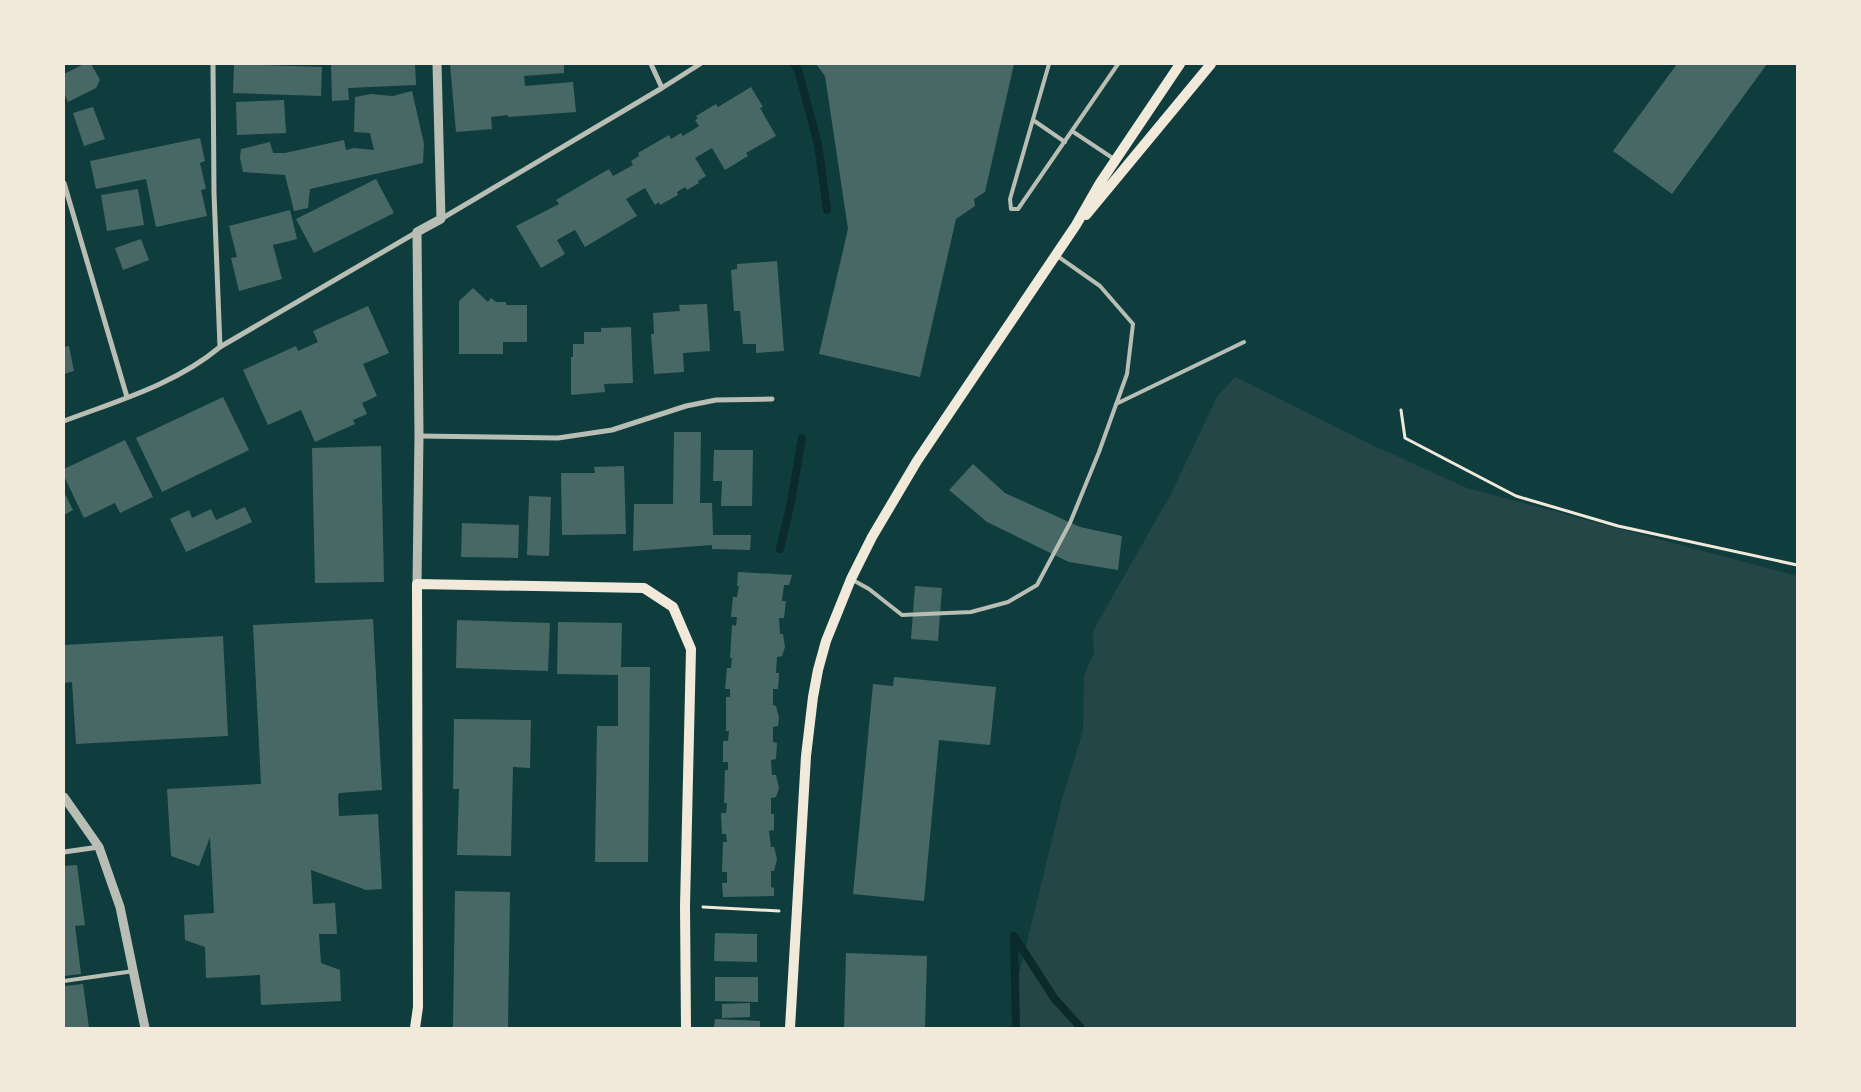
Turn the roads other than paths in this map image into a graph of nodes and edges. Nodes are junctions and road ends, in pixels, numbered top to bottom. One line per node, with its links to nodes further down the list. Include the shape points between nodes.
1 (213, 64): 20 (street)
2 (437, 64): 15 (street)
3 (651, 64): 9 (street)
4 (700, 64): 9 (street)
5 (1049, 64): 10 (lane)
6 (1118, 64): 11 (lane)
7 (1180, 64): 13 (main road)
8 (1211, 64): 16 (main road)
9 (662, 88): 15 (street)
10 (1033, 120): 12 (lane); 12 (lane, via 1010,199 1011,209 1018,209)
11 (1072, 131): 12 (lane); 13 (lane)
12 (1065, 142)
13 (1114, 160): 16 (main road)
14 (64, 183): 21 (street)
15 (441, 219): 17 (street)
16 (1076, 225): 18 (main road)
17 (417, 232): 20 (street); 25 (street)
18 (1056, 256): 23 (lane, via 1100,286 1133,324 1127,374); 26 (main road, via 894,498)
19 (1244, 342): 23 (lane)
20 (220, 347): 21 (street, via 172,378)
21 (126, 397): 24 (street)
22 (772, 399): 25 (street, via 716,400 686,406 612,430 558,438)
23 (1116, 404): 26 (lane, via 1070,523 1037,585 1008,602 971,612 902,614)
24 (64, 421)
25 (419, 436): 27 (street)
26 (851, 579): 36 (main road, via 826,641 813,697 806,756)
27 (417, 584): 34 (main road, via 418,1006); 35 (main road, via 644,588 673,607 691,649 685,906)
28 (64, 797): 29 (street)
29 (99, 847): 30 (street); 31 (street, via 120,907)
30 (64, 852)
31 (134, 970): 32 (lane); 33 (street)
32 (64, 981)
33 (145, 1028)
34 (415, 1028)
35 (686, 1028)
36 (790, 1028)

